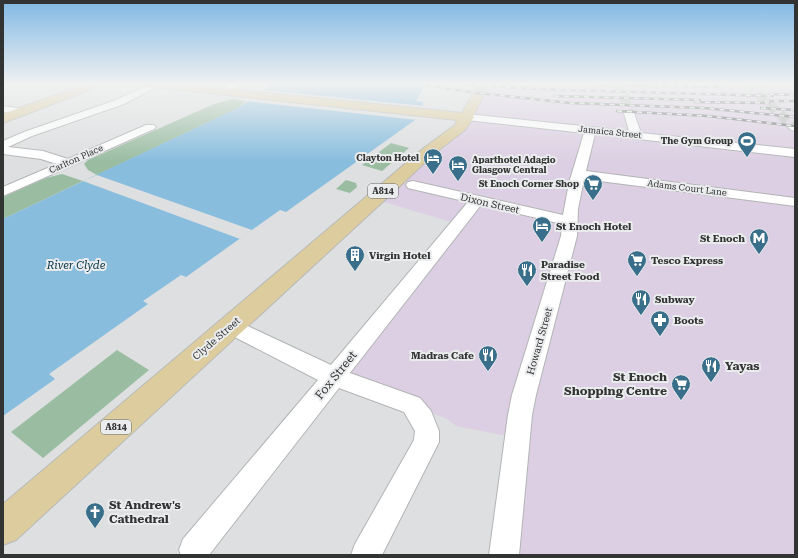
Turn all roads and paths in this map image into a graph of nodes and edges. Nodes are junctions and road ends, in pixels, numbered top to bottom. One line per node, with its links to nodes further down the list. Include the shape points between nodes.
1 (3, 109): 7 (street)
2 (31, 109): 7 (main road)
3 (99, 109): 14 (street)
4 (393, 109): 6 (main road, Jamaica Street, via 425,113)
5 (471, 109): 9 (main road, Clyde Street)
6 (454, 111): 9 (main road, Jamaica Street); 16 (main road, Clyde Street / A814, via 449,126)
7 (23, 112): 10 (main road)
8 (629, 113): 13 (street)
9 (467, 117): 12 (street, Jamaica Street); 16 (main road, Clyde Street, via 460,127)
10 (3, 119)
11 (150, 127): 19 (street, Carlton Place)
12 (591, 130): 13 (street, Jamaica Street); 21 (street, Howard Street)
13 (636, 135): 17 (street, Jamaica Street)
14 (3, 145)
15 (3, 150): 19 (street, via 44,155)
16 (430, 150): 27 (main road, Clyde Street / A814)
17 (795, 153)
18 (3, 157): 20 (street, via 25,160)
19 (68, 163): 20 (street, Carlton Place)
20 (51, 170): 23 (street, Carlton Place)
21 (579, 174): 25 (street, Adams Court Lane); 26 (street, Howard Street)
22 (412, 185): 24 (street, Dixon Street)
23 (3, 192)
24 (477, 201): 26 (street, Dixon Street); 28 (street, Fox Street)
25 (795, 202)
26 (568, 222): 32 (street, Howard Street, via 569,236 520,415)
27 (230, 326): 28 (street); 29 (main road, Clyde Street / A814)
28 (334, 377): 30 (street, Fox Street); 31 (street, via 412,405 427,430 426,442)
29 (3, 527)
30 (194, 550)
31 (366, 555)
32 (504, 555)

